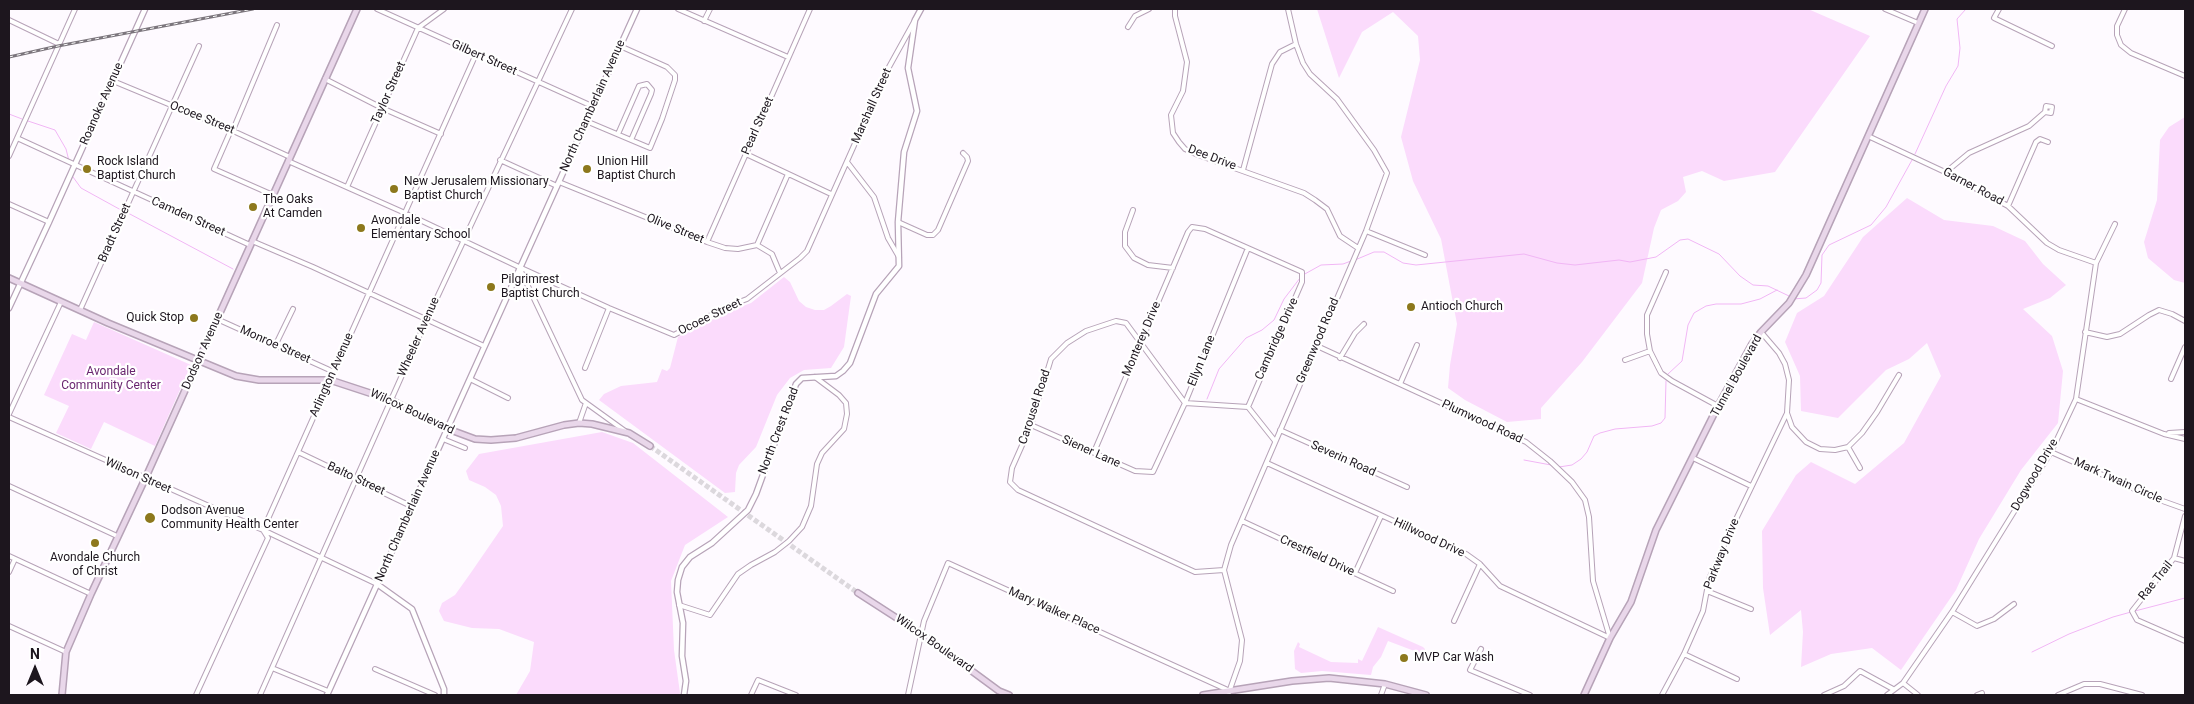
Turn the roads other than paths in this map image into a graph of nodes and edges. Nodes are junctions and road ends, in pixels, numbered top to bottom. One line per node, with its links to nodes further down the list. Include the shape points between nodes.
1 (75, 9): 26 (street)
2 (145, 9): 35 (street, Roanoke Avenue)
3 (356, 9): 34 (main road, Dodson Avenue)
4 (377, 9): 25 (street, Gilbert Street)
5 (444, 9): 25 (street, Taylor Street)
6 (572, 9): 36 (street, Wheeler Avenue)
7 (637, 9): 29 (street, North Chamberlain Avenue)
8 (678, 9): 21 (street)
9 (710, 9): 21 (street)
10 (810, 9): 32 (street, Pearl Street)
11 (921, 9): 20 (street)
12 (1149, 9): 24 (street, via 1135,16)
13 (1175, 9): 56 (street, Dee Drive, via 1187,62 1183,91 1171,115 1173,134 1185,149)
14 (1288, 9): 27 (street, Greenwood Road)
15 (1885, 9): 22 (street)
16 (1925, 9): 22 (main road, Tunnel Boulevard)
17 (1999, 9): 30 (street, via 1994,18)
18 (2125, 9): 33 (street, via 2117,26 2121,45 2131,53)
19 (9, 20): 26 (street)
20 (915, 20): 54 (street, Marshall Street, via 889,67); 69 (street, via 908,68 917,111 904,152)
21 (704, 21): 32 (street)
22 (1918, 23): 45 (main road, Tunnel Boulevard)
23 (277, 25): 42 (street)
24 (1128, 27)
25 (418, 28): 31 (street, Gilbert Street); 39 (street, Taylor Street)
26 (59, 44): 46 (street)
27 (1296, 44): 56 (street, via 1280,52 1272,64); 71 (street, Greenwood Road, via 1310,74 1337,99 1387,173)
28 (199, 46): 37 (street, Bradt Street)
29 (620, 46): 38 (street, North Chamberlain Avenue); 47 (street, via 667,67 675,75 650,148)
30 (2052, 46)
31 (476, 54): 36 (street, Gilbert Street); 43 (street, Arlington Avenue)
32 (788, 57): 50 (street, Pearl Street)
33 (2185, 76)
34 (325, 79): 39 (street); 52 (main road, Dodson Avenue)
35 (113, 81): 37 (street, Ocoee Street); 55 (street, Roanoke Avenue)
36 (538, 82): 38 (street, Gilbert Street); 53 (street, Wheeler Avenue)
37 (172, 105): 42 (street, Ocoee Street); 61 (street, Bradt Street)
38 (592, 106): 41 (street, North Chamberlain Avenue)
39 (382, 108): 43 (street); 60 (street, Taylor Street)
40 (2045, 112): 57 (street, via 2018,132 1969,153)
41 (586, 121): 44 (street); 59 (street, North Chamberlain Avenue)
42 (232, 130): 52 (street, Ocoee Street); 63 (street, via 214,169)
43 (441, 134): 67 (street, Arlington Avenue)
44 (618, 134): 47 (street); 47 (street, via 639,86 647,84 651,94)
45 (1868, 136): 57 (street, Garner Road); 97 (main road, Tunnel Boulevard, via 1806,276 1789,303)
46 (17, 138): 51 (street); 55 (street, Camden Street)
47 (631, 140)
48 (2048, 142): 65 (street, via 2036,142)
49 (962, 153): 69 (street, via 968,161 938,230 933,235 927,234)
50 (746, 154): 58 (street); 73 (street, Pearl Street)
51 (9, 156)
52 (289, 159): 60 (street, Ocoee Street); 63 (main road, Dodson Avenue)
53 (500, 160): 59 (street, Olive Street); 72 (street, Wheeler Avenue)
54 (847, 162): 62 (street, Marshall Street); 79 (street, via 874,197 888,238)
55 (75, 164): 61 (street, Camden Street); 68 (street, Roanoke Avenue)
56 (1243, 170): 77 (street, Dee Drive, via 1315,200 1327,210 1340,236)
57 (1946, 172): 65 (street, Garner Road)
58 (788, 174): 62 (street); 75 (street)
59 (558, 184): 73 (street, Olive Street); 81 (street, North Chamberlain Avenue)
60 (347, 187): 67 (street, Ocoee Street)
61 (134, 192): 74 (street, Camden Street); 92 (street, Bradt Street)
62 (831, 194): 84 (street, Ocoee Street, via 807,251)
63 (273, 195): 74 (main road, Dodson Avenue)
64 (9, 204): 68 (street)
65 (2008, 206): 80 (street, Garner Road, via 2047,243)
66 (1133, 210): 82 (street, via 1125,232 1125,246 1134,258 1148,265)
67 (405, 212): 72 (street, Ocoee Street); 87 (street, Arlington Avenue)
68 (49, 222): 86 (street, Roanoke Avenue)
69 (898, 222): 79 (street)
70 (2115, 224): 80 (street, Dogwood Drive)
71 (1366, 231): 77 (street, Greenwood Road); 78 (street)
72 (463, 240): 81 (street, Ocoee Street); 94 (street, Wheeler Avenue)
73 (706, 242): 75 (street, Olive Street, via 738,249)
74 (251, 243): 87 (street, Camden Street); 93 (main road, Dodson Avenue)
75 (757, 245): 84 (street, via 772,254)
76 (1248, 248): 82 (street, Monterey Drive, via 1192,227); 120 (street, Ellyn Lane); 123 (street, Cambridge Drive, via 1302,272 1302,282)
77 (1358, 248): 103 (street, Greenwood Road)
78 (1425, 255)
79 (900, 258): 112 (street, North Crest Road, via 896,271 876,294 850,363 836,376)
80 (2096, 263): 98 (street, Dogwood Drive)
81 (519, 267): 90 (street, Ocoee Street); 102 (street, North Chamberlain Avenue); 121 (street)
82 (1173, 268): 99 (street, Monterey Drive)
83 (1666, 272): 105 (street, via 1647,315 1646,334)
84 (780, 273): 90 (street, Ocoee Street, via 747,299 674,335)
85 (9, 278): 86 (main road, Wilcox Boulevard)
86 (20, 283): 88 (main road, Wilcox Boulevard); 89 (street, Roanoke Avenue)
87 (368, 293): 94 (street, Camden Street); 110 (street, Arlington Avenue)
88 (61, 302): 92 (main road, Wilcox Boulevard); 125 (street)
89 (9, 308)
90 (609, 308): 109 (street)
91 (293, 309): 101 (street)
92 (80, 310): 108 (main road, Wilcox Boulevard)
93 (217, 319): 101 (street, Monroe Street); 108 (main road, Dodson Avenue)
94 (427, 319): 102 (street, Camden Street); 119 (street, Wheeler Avenue)
95 (2185, 321): 98 (street, via 2159,310 2120,334 2107,338)
96 (1364, 324): 106 (street)
97 (1761, 332): 122 (main road, Tunnel Boulevard); 124 (street, via 1785,364 1789,380)
98 (2086, 332): 118 (street, Dogwood Drive)
99 (1141, 342): 120 (street, Carousel Road); 127 (street, Carousel Road, via 1126,323 1116,321 1086,331 1067,343 1051,359); 140 (street, Monterey Drive)
100 (1417, 345): 116 (street)
101 (275, 346): 110 (street, Monroe Street)
102 (484, 346): 115 (street, North Chamberlain Avenue)
103 (1317, 346): 106 (street, Plumwood Road); 129 (street, Greenwood Road)
104 (2185, 346): 113 (street)
105 (1650, 351): 107 (street); 122 (street, via 1661,373)
106 (1340, 358): 116 (street, Plumwood Road)
107 (1625, 360)
108 (198, 361): 114 (main road, Wilcox Boulevard, via 247,379); 146 (main road, Dodson Avenue)
109 (585, 368)
110 (334, 372): 114 (street, Arlington Avenue)
111 (1899, 375): 137 (street, via 1877,412)
112 (815, 377): 173 (street, North Crest Road, via 802,378 796,384 748,510 682,566 678,580); 173 (street, via 846,403 847,414 844,429 816,464 811,506 802,527 775,552 738,574 710,615)
113 (2171, 379)
114 (330, 380): 119 (main road, Wilcox Boulevard); 139 (street, Arlington Avenue)
115 (470, 380): 117 (street); 128 (street, North Chamberlain Avenue)
116 (1400, 384): 179 (street, Plumwood Road, via 1526,442 1572,482 1584,500 1589,517 1593,581)
117 (508, 398)
118 (2076, 399): 132 (street); 141 (street, Dogwood Drive)
119 (391, 400): 128 (main road, Wilcox Boulevard); 147 (street, Wheeler Avenue)
120 (1186, 403): 123 (street); 145 (street, Ellyn Lane)
121 (586, 404): 126 (street); 131 (street)
122 (1718, 406): 142 (main road, Tunnel Boulevard)
123 (1248, 407): 135 (street)
124 (1786, 414): 137 (street, via 1792,427 1806,442 1820,449); 149 (street, Parkway Drive)
125 (9, 415): 146 (street, Wilson Street)
126 (579, 423): 128 (main road, Wilcox Boulevard, via 516,438 491,440 475,439); 131 (main road, Wilcox Boulevard)
127 (1032, 425): 140 (street, Siener Lane); 164 (street, Carousel Road, via 1012,468 1010,482 1018,490 1195,572)
128 (448, 429): 133 (street, North Chamberlain Avenue)
129 (1280, 430): 135 (street, Greenwood Road); 150 (street, Severin Road)
130 (2185, 432): 132 (street)
131 (629, 433): 136 (main road, Wilcox Boulevard)
132 (2164, 434): 134 (street)
133 (443, 439): 138 (street); 151 (street, North Chamberlain Avenue)
134 (2185, 439)
135 (1275, 441): 143 (street, Greenwood Road)
136 (650, 446)
137 (1848, 447): 144 (street)
138 (466, 448)
139 (298, 452): 147 (street, Balto Street); 156 (street, Arlington Avenue)
140 (1094, 452): 145 (street, Siener Lane, via 1135,471)
141 (2051, 452): 152 (street, Mark Twain Circle); 175 (street, Dogwood Drive)
142 (1694, 458): 149 (street); 179 (main road, Tunnel Boulevard, via 1656,530 1631,602)
143 (1267, 463): 153 (street, Hillwood Drive); 155 (street, Greenwood Road)
144 (1860, 468)
145 (1152, 472)
146 (145, 478): 156 (street, Wilson Street); 157 (main road, Dodson Avenue)
147 (356, 479): 151 (street, Balto Street); 159 (street, Wheeler Avenue)
148 (9, 486): 157 (street)
149 (1751, 486): 169 (street, Parkway Drive, via 1709,579)
150 (1407, 487)
151 (413, 506): 167 (street, North Chamberlain Avenue)
152 (2185, 509)
153 (1382, 516): 163 (street, Hillwood Drive, via 1466,554); 166 (street)
154 (2185, 516): 160 (street, Rae Trail)
155 (1242, 521): 164 (street, Greenwood Road); 166 (street, Crestfield Drive)
156 (263, 530): 159 (street, Wilson Street); 194 (street, Arlington Avenue, via 268,538)
157 (117, 536): 171 (main road, Dodson Avenue)
158 (9, 556): 161 (street)
159 (321, 558): 167 (street, Wilson Street); 184 (street, Wheeler Avenue)
160 (2174, 558): 162 (street); 180 (street, Rae Trail, via 2132,611 2137,620)
161 (14, 559): 165 (street); 171 (street)
162 (2185, 561)
163 (1480, 564): 176 (street); 179 (street, Hillwood Drive, via 1500,586)
164 (1224, 570): 191 (street, via 1242,640 1240,661)
165 (9, 572)
166 (1355, 574): 168 (street, Crestfield Drive)
167 (377, 584): 190 (street, North Chamberlain Avenue); 197 (street, via 412,609)
168 (1393, 591)
169 (1707, 591): 174 (street); 183 (street, Parkway Drive, via 1703,611)
170 (858, 593): 178 (main road, Wilcox Boulevard)
171 (91, 594): 182 (main road, Dodson Avenue)
172 (2014, 604): 175 (street, via 1994,619 1977,626)
173 (679, 605): 198 (street, North Crest Road, via 686,681)
174 (1751, 609)
175 (1952, 612): 187 (street, Dogwood Drive)
176 (1454, 621)
177 (9, 626): 182 (street)
178 (923, 635): 191 (street, Mary Walker Place, via 924,621 948,563); 201 (street); 202 (main road, Wilcox Boulevard)
179 (1610, 638): 207 (main road, Tunnel Boulevard)
180 (2185, 641)
181 (1481, 649): 206 (street, via 1470,670)
182 (66, 652): 193 (main road, Dodson Avenue)
183 (1684, 654): 186 (street); 208 (street, Parkway Drive)
184 (272, 668): 190 (street); 195 (street, Wheeler Avenue)
185 (375, 669): 196 (street)
186 (1737, 679)
187 (1903, 683): 189 (street, Dogwood Drive); 211 (street)
188 (1385, 684): 191 (main road, via 1329,678 1292,681); 204 (street); 205 (main road)
189 (1893, 689): 209 (street, via 1860,671 1844,686); 210 (street, Dogwood Drive)
190 (328, 693)
191 (1229, 693): 203 (main road)
192 (1982, 693): 212 (street)
193 (62, 695)
194 (196, 695)
195 (260, 695)
196 (435, 695)
197 (444, 695)
198 (684, 695)
199 (751, 695): 200 (street, via 758,680)
200 (796, 695)
201 (908, 695)
202 (1009, 695)
203 (1203, 695)
204 (1381, 695)
205 (1426, 695)
206 (1530, 695)
207 (1584, 695)
208 (1662, 695)
209 (1824, 695)
210 (1887, 695)
211 (1918, 695)
212 (1977, 695)
213 (2058, 695): 214 (street, via 2084,684 2100,684)
214 (2142, 695)

